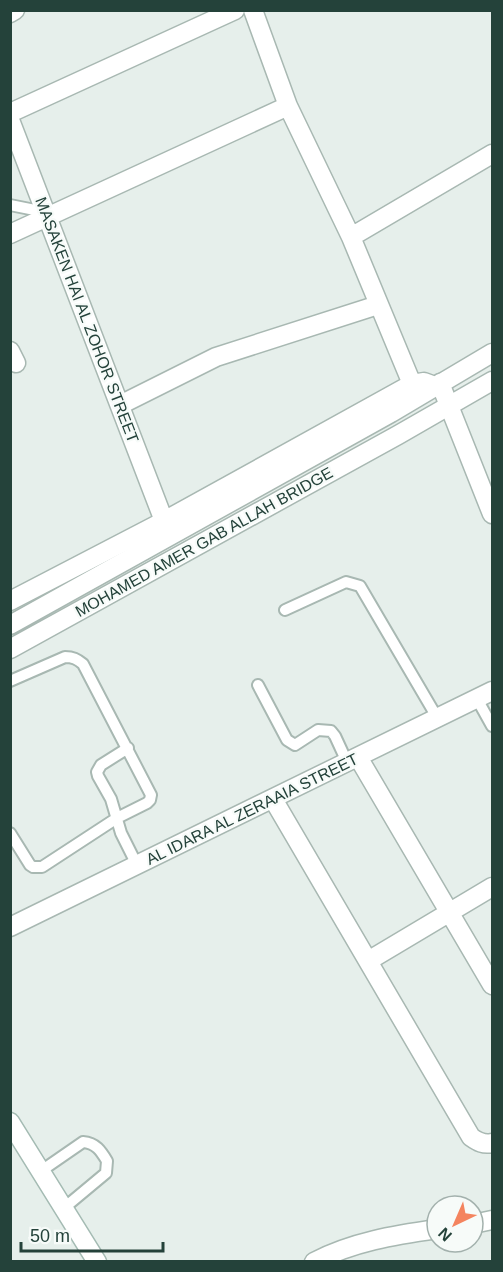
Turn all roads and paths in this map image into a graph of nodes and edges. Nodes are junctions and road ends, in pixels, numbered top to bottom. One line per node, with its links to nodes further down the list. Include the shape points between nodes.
1 (15, 10): 4 (street)
2 (235, 10): 6 (street)
3 (253, 10): 5 (street)
4 (10, 13)
5 (288, 106): 10 (street); 12 (street)
6 (10, 113)
7 (10, 120): 10 (street, MASAKEN HAI AL ZOHOR STREET)
8 (492, 154): 12 (street)
9 (10, 205): 10 (lane)
10 (46, 215): 11 (street); 18 (street, MASAKEN HAI AL ZOHOR STREET)
11 (10, 234)
12 (351, 237): 13 (street)
13 (378, 305): 16 (street); 18 (street, via 216,357)
14 (492, 353): 17 (street, MOHAMED AMER GAB ALLAH BRIDGE)
15 (492, 381): 19 (street, MOHAMED AMER GAB ALLAH BRIDGE)
16 (412, 384): 17 (street); 21 (street)
17 (438, 385): 19 (street); 24 (street, MOHAMED AMER GAB ALLAH BRIDGE)
18 (120, 405): 21 (street, MASAKEN HAI AL ZOHOR STREET)
19 (449, 406): 20 (street); 25 (street, MOHAMED AMER GAB ALLAH BRIDGE)
20 (492, 514)
21 (164, 521): 22 (street)
22 (10, 602)
23 (285, 610): 29 (lane, via 346,582 360,586)
24 (10, 625)
25 (10, 649)
26 (10, 681): 31 (lane, via 65,657 77,659)
27 (258, 685): 32 (lane, via 291,743 295,745 318,730 331,731)
28 (485, 695): 29 (street, AL IDARA AL ZERAAIA STREET); 30 (lane)
29 (438, 719): 32 (street, AL IDARA AL ZERAAIA STREET)
30 (492, 726)
31 (128, 748): 34 (lane, via 101,765 97,772); 34 (lane, via 152,795 147,803)
32 (352, 760): 33 (street, AL IDARA AL ZERAAIA STREET); 38 (street)
33 (273, 799): 36 (street, AL IDARA AL ZERAAIA STREET); 40 (street)
34 (117, 818): 35 (lane, via 38,868 30,865); 36 (lane)
35 (10, 833)
36 (137, 865): 39 (street, AL IDARA AL ZERAAIA STREET)
37 (492, 887): 38 (street)
38 (450, 913): 40 (street); 41 (street)
39 (10, 927)
40 (369, 961): 43 (street, via 471,1137 479,1143)
41 (492, 985)
42 (10, 1122): 44 (street)
43 (492, 1143)
44 (41, 1171): 45 (street); 45 (lane, via 83,1142 94,1145 107,1161 106,1173)
45 (64, 1208): 48 (street)
46 (425, 1231): 47 (street)
47 (352, 1246): 49 (street); 50 (street)
48 (97, 1262)
49 (314, 1262)
50 (364, 1262)

